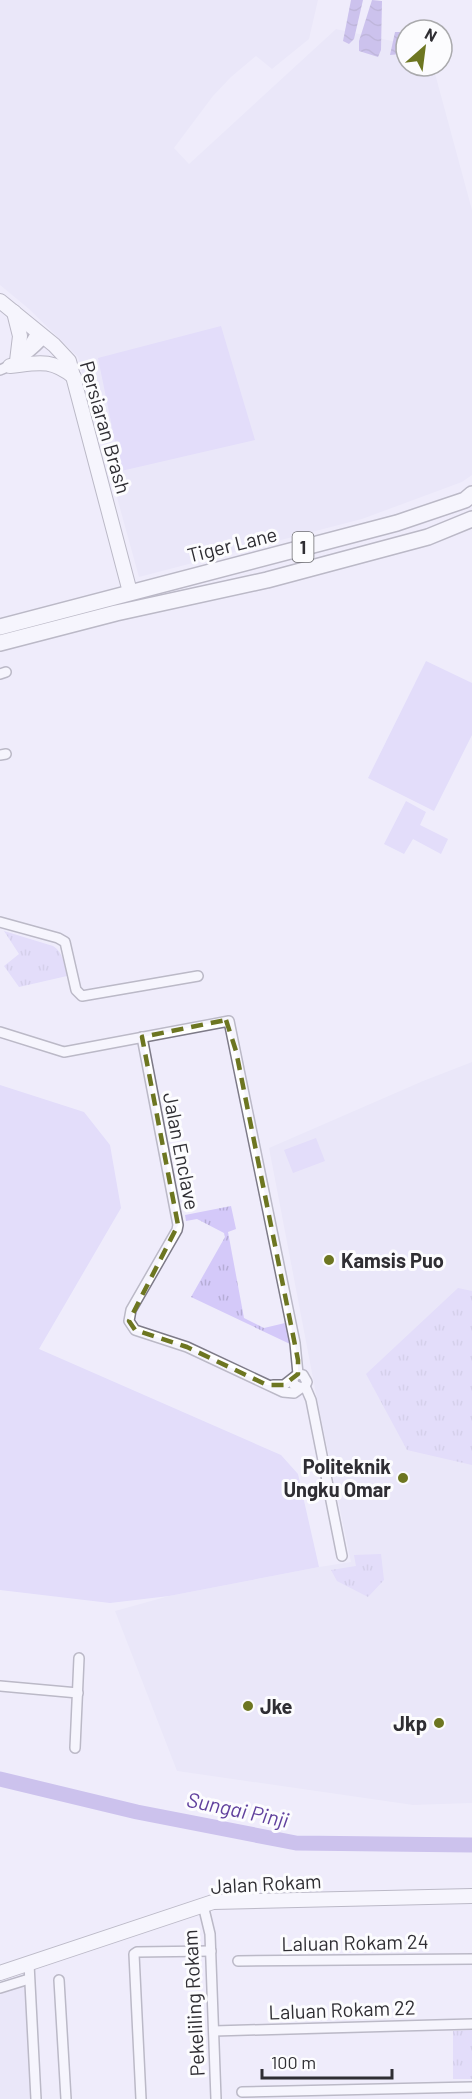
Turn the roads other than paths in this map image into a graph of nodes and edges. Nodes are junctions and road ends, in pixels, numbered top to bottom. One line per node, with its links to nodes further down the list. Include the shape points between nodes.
1 (0, 301): 2 (main road, Persiaran Brash)
2 (14, 312): 3 (main road, Persiaran Brash); 4 (main road, via 20,336)
3 (41, 334): 4 (street); 5 (main road, Persiaran Brash, via 69,361)
4 (12, 363): 5 (main road, via 48,362)
5 (74, 377): 10 (main road, Persiaran Brash)
6 (470, 497): 10 (main road, Tiger Lane / 1, via 397,523)
7 (472, 519): 9 (main road, 1)
8 (472, 528): 9 (main road)
9 (429, 537): 12 (main road, 1)
10 (130, 592): 11 (main road, Tiger Lane / 1)
11 (0, 627)
12 (0, 643)
13 (0, 922): 14 (street, via 65,942 76,990 82,996)
14 (198, 976)
15 (0, 1032): 16 (street, via 64,1052)
16 (142, 1038): 17 (street, via 229,1021 298,1360); 18 (street, Jalan Enclave, via 178,1225 130,1310 129,1321 135,1330 187,1347)
17 (295, 1377): 18 (street, via 284,1385); 19 (street, via 303,1375 307,1379)
18 (267, 1385): 19 (street, Jalan Enclave, via 288,1394)
19 (303, 1387): 20 (street, via 311,1400)
20 (342, 1556)
21 (79, 1658): 23 (street)
22 (0, 1686): 23 (street)
23 (78, 1693): 24 (street)
24 (75, 1748)
25 (472, 1896): 26 (main road, Jalan Rokam)
26 (203, 1905): 27 (street, Pekeliling Rokam); 30 (main road, Jalan Rokam)
27 (211, 1951): 36 (street, Pekeliling Rokam); 41 (street, via 134,1954)
28 (472, 1959): 29 (street, Laluan Rokam 24)
29 (238, 1961)
30 (29, 1964): 31 (main road, Jalan Rokam); 32 (street)
31 (0, 1973)
32 (29, 1979): 34 (street); 39 (street)
33 (59, 1980): 40 (street)
34 (0, 1988)
35 (472, 2024): 36 (street, Laluan Rokam 22)
36 (214, 2031): 42 (street, Pekeliling Rokam)
37 (472, 2086): 38 (street)
38 (242, 2092)
39 (36, 2099)
40 (66, 2099)
41 (141, 2099)
42 (216, 2099)

